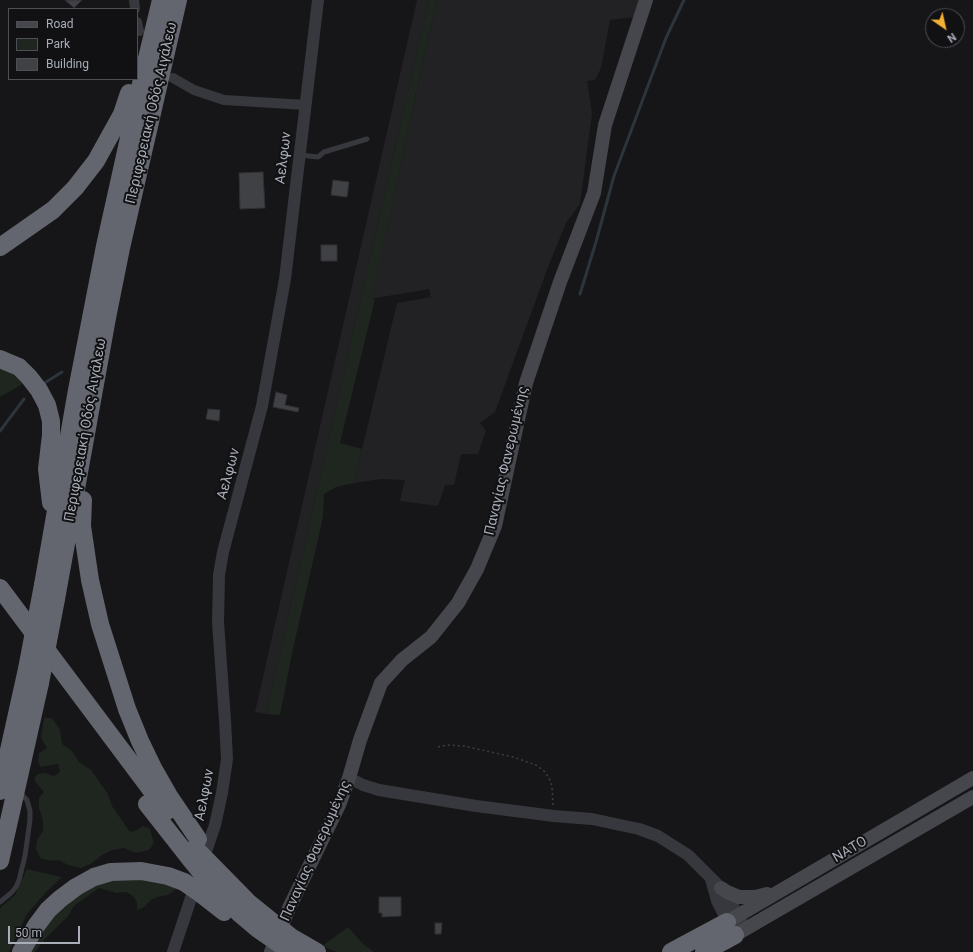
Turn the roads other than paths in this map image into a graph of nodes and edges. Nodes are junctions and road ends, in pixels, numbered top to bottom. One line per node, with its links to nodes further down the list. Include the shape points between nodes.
1 (161, 0): 5 (highway, Περιφερειακή Οδός Αιγάλεω)
2 (178, 0): 12 (highway, Περιφερειακή Οδός Αιγάλεω, via 106,318)
3 (318, 0): 7 (street, Αελφων)
4 (646, 0): 16 (main road, Παναγίας Φανερωμένης, via 605,125 594,193 560,282 526,383 495,526 477,569 458,603 431,637 402,660 381,683)
5 (143, 75): 10 (highway, via 130,92 122,114 96,161 75,188 53,210); 13 (highway, Περιφερειακή Οδός Αιγάλεω, via 91,316)
6 (173, 78): 7 (street, via 194,90 224,100)
7 (306, 105): 9 (street, Αελφων)
8 (367, 139): 9 (lane, via 324,152 318,157)
9 (300, 156): 28 (street, Αελφων, via 285,278 262,406 219,575 218,622 227,759 222,793 215,826)
10 (0, 247)
11 (0, 360): 13 (highway, via 19,367 39,390 47,405 51,435 47,469)
12 (81, 459): 18 (highway, Περιφερειακή Οδός Αιγάλεω, bridge, via 40,683); 20 (highway, via 85,485 82,526 85,556 100,624 140,741)
13 (54, 524): 18 (highway, Περιφερειακή Οδός Αιγάλεω, bridge, via 26,669)
14 (0, 588): 20 (highway)
15 (0, 606): 20 (highway, via 140,797)
16 (349, 778): 22 (street, via 379,790 476,806 592,819 639,828 658,836 688,855); 29 (main road, Παναγίας Φανερωμένης)
17 (973, 778): 24 (main road, ΝΑΤΟ)
18 (8, 791): 21 (highway, Περιφερειακή Οδός Αιγάλεω); 25 (lane, via 24,796 29,804 30,820 19,880 11,893)
19 (973, 797): 26 (main road, ΝΑΤΟ)
20 (195, 849): 31 (highway, bridge, via 207,880 239,914); 32 (highway, bridge, via 266,918)
21 (0, 861)
22 (710, 878): 23 (street); 26 (street, via 717,901)
23 (721, 888): 24 (main road, via 739,897); 26 (street)
24 (779, 892): 26 (main road, ΝΑΤΟ)
25 (0, 902)
26 (737, 925): 33 (highway); 34 (highway)
27 (21, 952): 30 (highway, bridge, via 48,910 76,887 94,877 111,872 141,871 184,882)
28 (173, 952)
29 (271, 952)
30 (276, 952)
31 (291, 952)
32 (317, 952)
33 (672, 952)
34 (704, 952)

